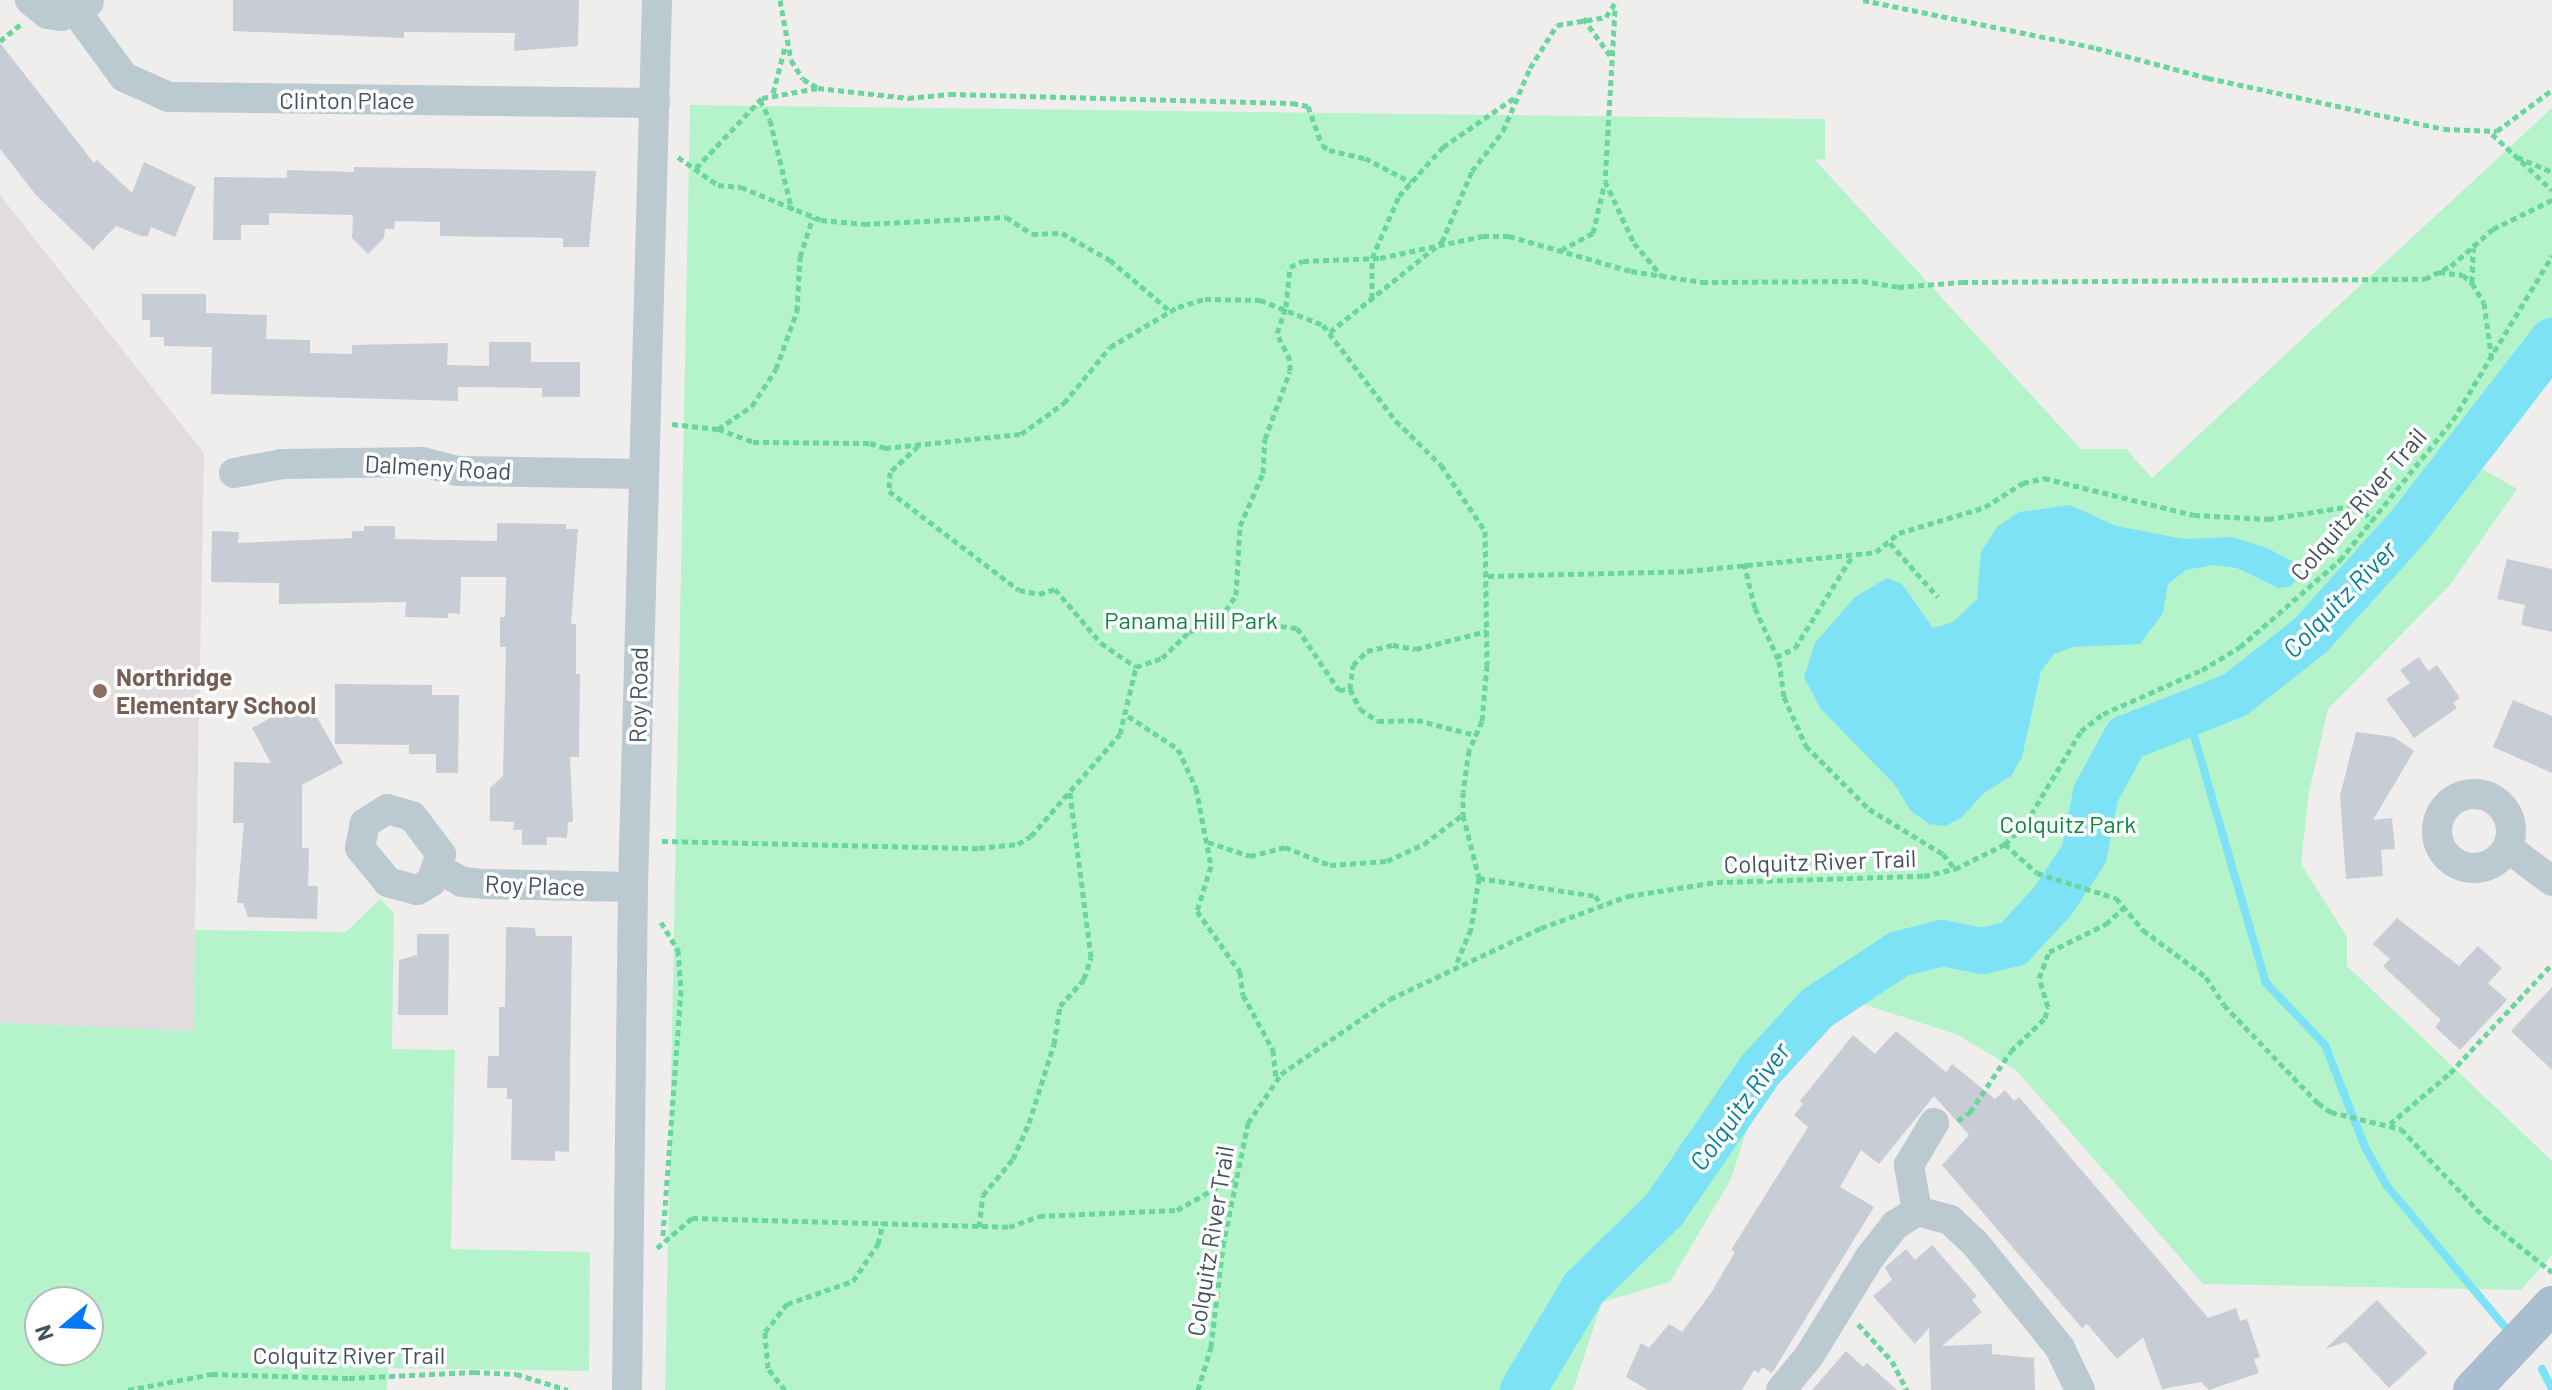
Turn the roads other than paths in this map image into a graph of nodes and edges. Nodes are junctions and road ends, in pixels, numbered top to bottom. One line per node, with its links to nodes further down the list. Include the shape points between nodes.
1 (30, 0): 3 (street, Clinton Place, via 47,14)
2 (657, 0): 4 (street, Roy Road)
3 (84, 6): 4 (street, Clinton Place, via 124,77 169,97)
4 (655, 103): 6 (street, Roy Road)
5 (234, 473): 6 (street, Dalmeny Road, via 282,464 422,462 457,471)
6 (643, 474): 10 (street, Roy Road)
7 (2508, 848): 9 (street)
8 (439, 869): 10 (street, Roy Place, via 462,882)
9 (2552, 881)
10 (633, 887): 14 (street, Roy Road)
11 (1934, 1123): 12 (street, via 1909,1165)
12 (1917, 1211): 15 (street, via 1895,1225 1870,1257 1809,1356); 16 (street, via 1950,1220 1974,1242 2060,1348)
13 (2552, 1305): 17 (main road)
14 (627, 1390)
15 (1781, 1390)
16 (2080, 1390)
17 (2472, 1390)

